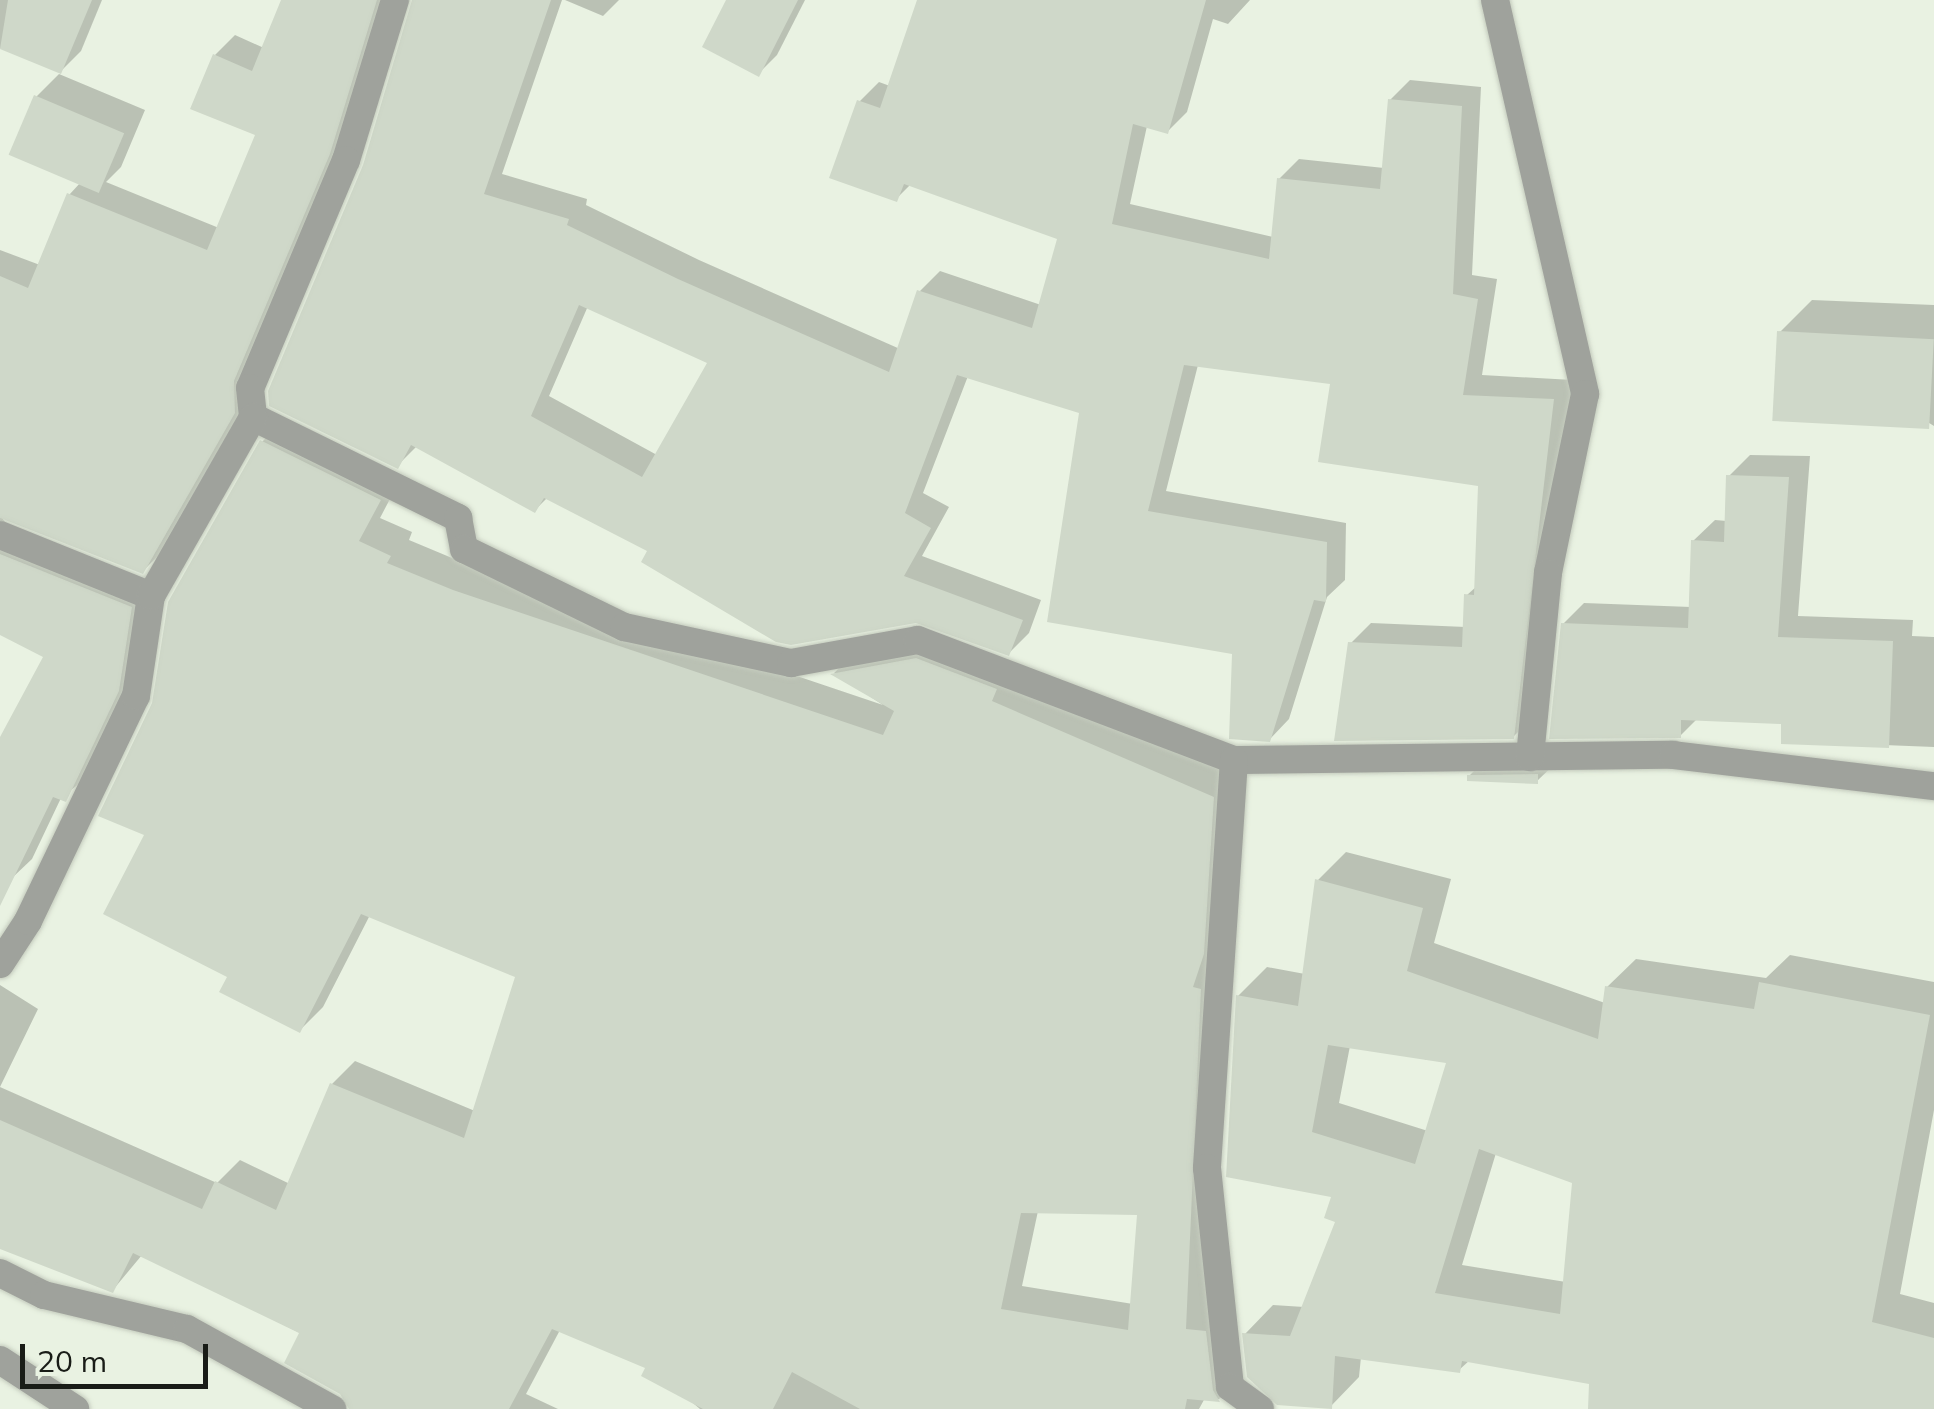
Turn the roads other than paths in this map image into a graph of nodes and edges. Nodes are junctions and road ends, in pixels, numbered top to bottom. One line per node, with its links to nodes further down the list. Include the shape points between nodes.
1 (396, 0): 3 (street, via 346,160 250,388)
2 (1495, 0): 6 (street, via 1584,394 1548,573)
3 (253, 417): 5 (street); 7 (street, via 458,518 464,549 624,627 791,664 918,640)
4 (0, 535): 5 (street)
5 (151, 596): 9 (street, via 136,696 28,921)
6 (1530, 757): 7 (street); 8 (street, via 1673,755)
7 (1234, 760): 14 (street, via 1207,1168 1230,1387)
8 (1934, 786)
9 (0, 964)
10 (0, 1274): 13 (street, via 44,1295 187,1329)
11 (0, 1360): 12 (street)
12 (75, 1409)
13 (332, 1409)
14 (1260, 1409)

